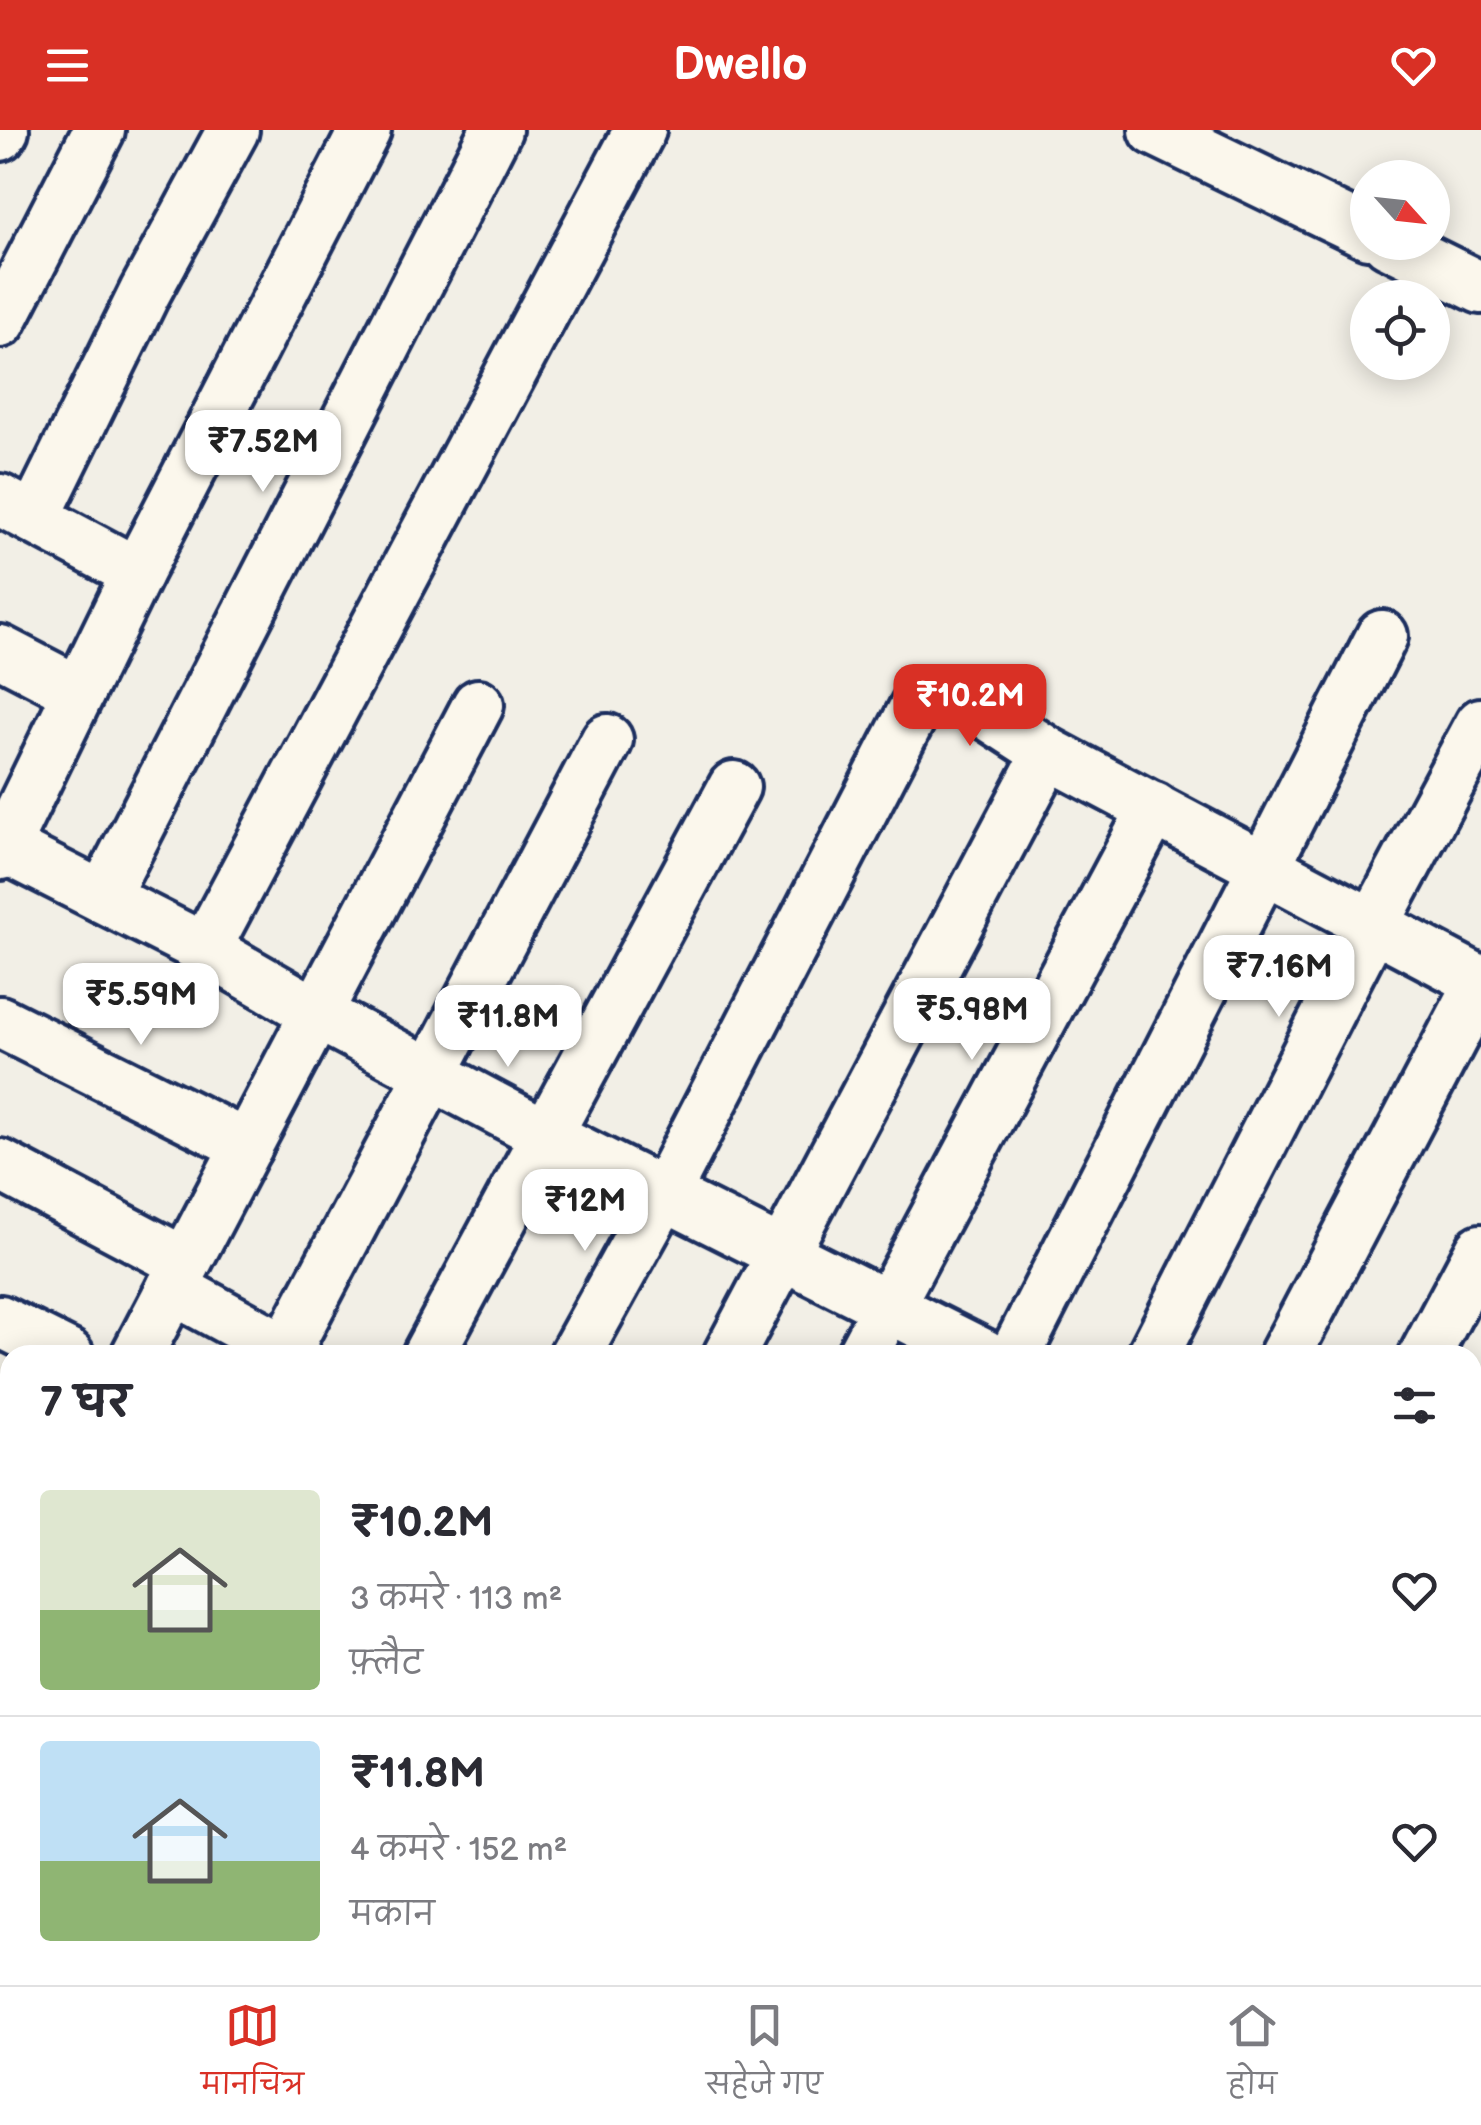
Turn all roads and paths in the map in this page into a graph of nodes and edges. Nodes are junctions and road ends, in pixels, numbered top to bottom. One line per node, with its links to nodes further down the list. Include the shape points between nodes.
1 (99, 130): 10 (street)
2 (233, 130): 11 (street)
3 (366, 130): 12 (street)
4 (496, 130): 24 (street)
5 (640, 130): 26 (street)
6 (1155, 130): 7 (street)
7 (1350, 224)
8 (1424, 260): 9 (street)
9 (1481, 288)
10 (0, 322)
11 (17, 509): 12 (street)
12 (137, 573): 15 (street)
13 (1382, 636): 23 (street)
14 (0, 651): 15 (street)
15 (78, 692): 22 (street)
16 (478, 706): 27 (street)
17 (1481, 724): 25 (street)
18 (607, 740): 29 (street)
19 (1048, 753): 21 (street); 33 (street, via 974,704 934,696 916,706); 35 (street)
20 (734, 787): 30 (street)
21 (1154, 808): 23 (street); 37 (street)
22 (1, 849): 24 (street)
23 (1263, 866): 25 (street); 48 (street)
24 (102, 897): 26 (street)
25 (1373, 925): 49 (street); 50 (street, via 1481,982)
26 (205, 949): 27 (street)
27 (316, 1014): 29 (street); 31 (street)
28 (0, 1022): 31 (street)
29 (431, 1074): 30 (street); 42 (street)
30 (546, 1135): 33 (street); 43 (street)
31 (247, 1146): 36 (street)
32 (0, 1166): 36 (street)
33 (665, 1192): 35 (street); 44 (street)
34 (1481, 1250): 51 (street)
35 (782, 1252): 37 (street); 45 (street)
36 (179, 1276): 40 (street); 41 (street)
37 (888, 1306): 46 (street); 47 (street)
38 (0, 1321): 39 (street)
39 (48, 1345)
40 (142, 1345)
41 (277, 1345)
42 (292, 1345)
43 (433, 1345)
44 (581, 1345)
45 (734, 1345)
46 (867, 1345)
47 (964, 1345)
48 (1020, 1345)
49 (1157, 1345)
50 (1290, 1345)
51 (1431, 1345)

